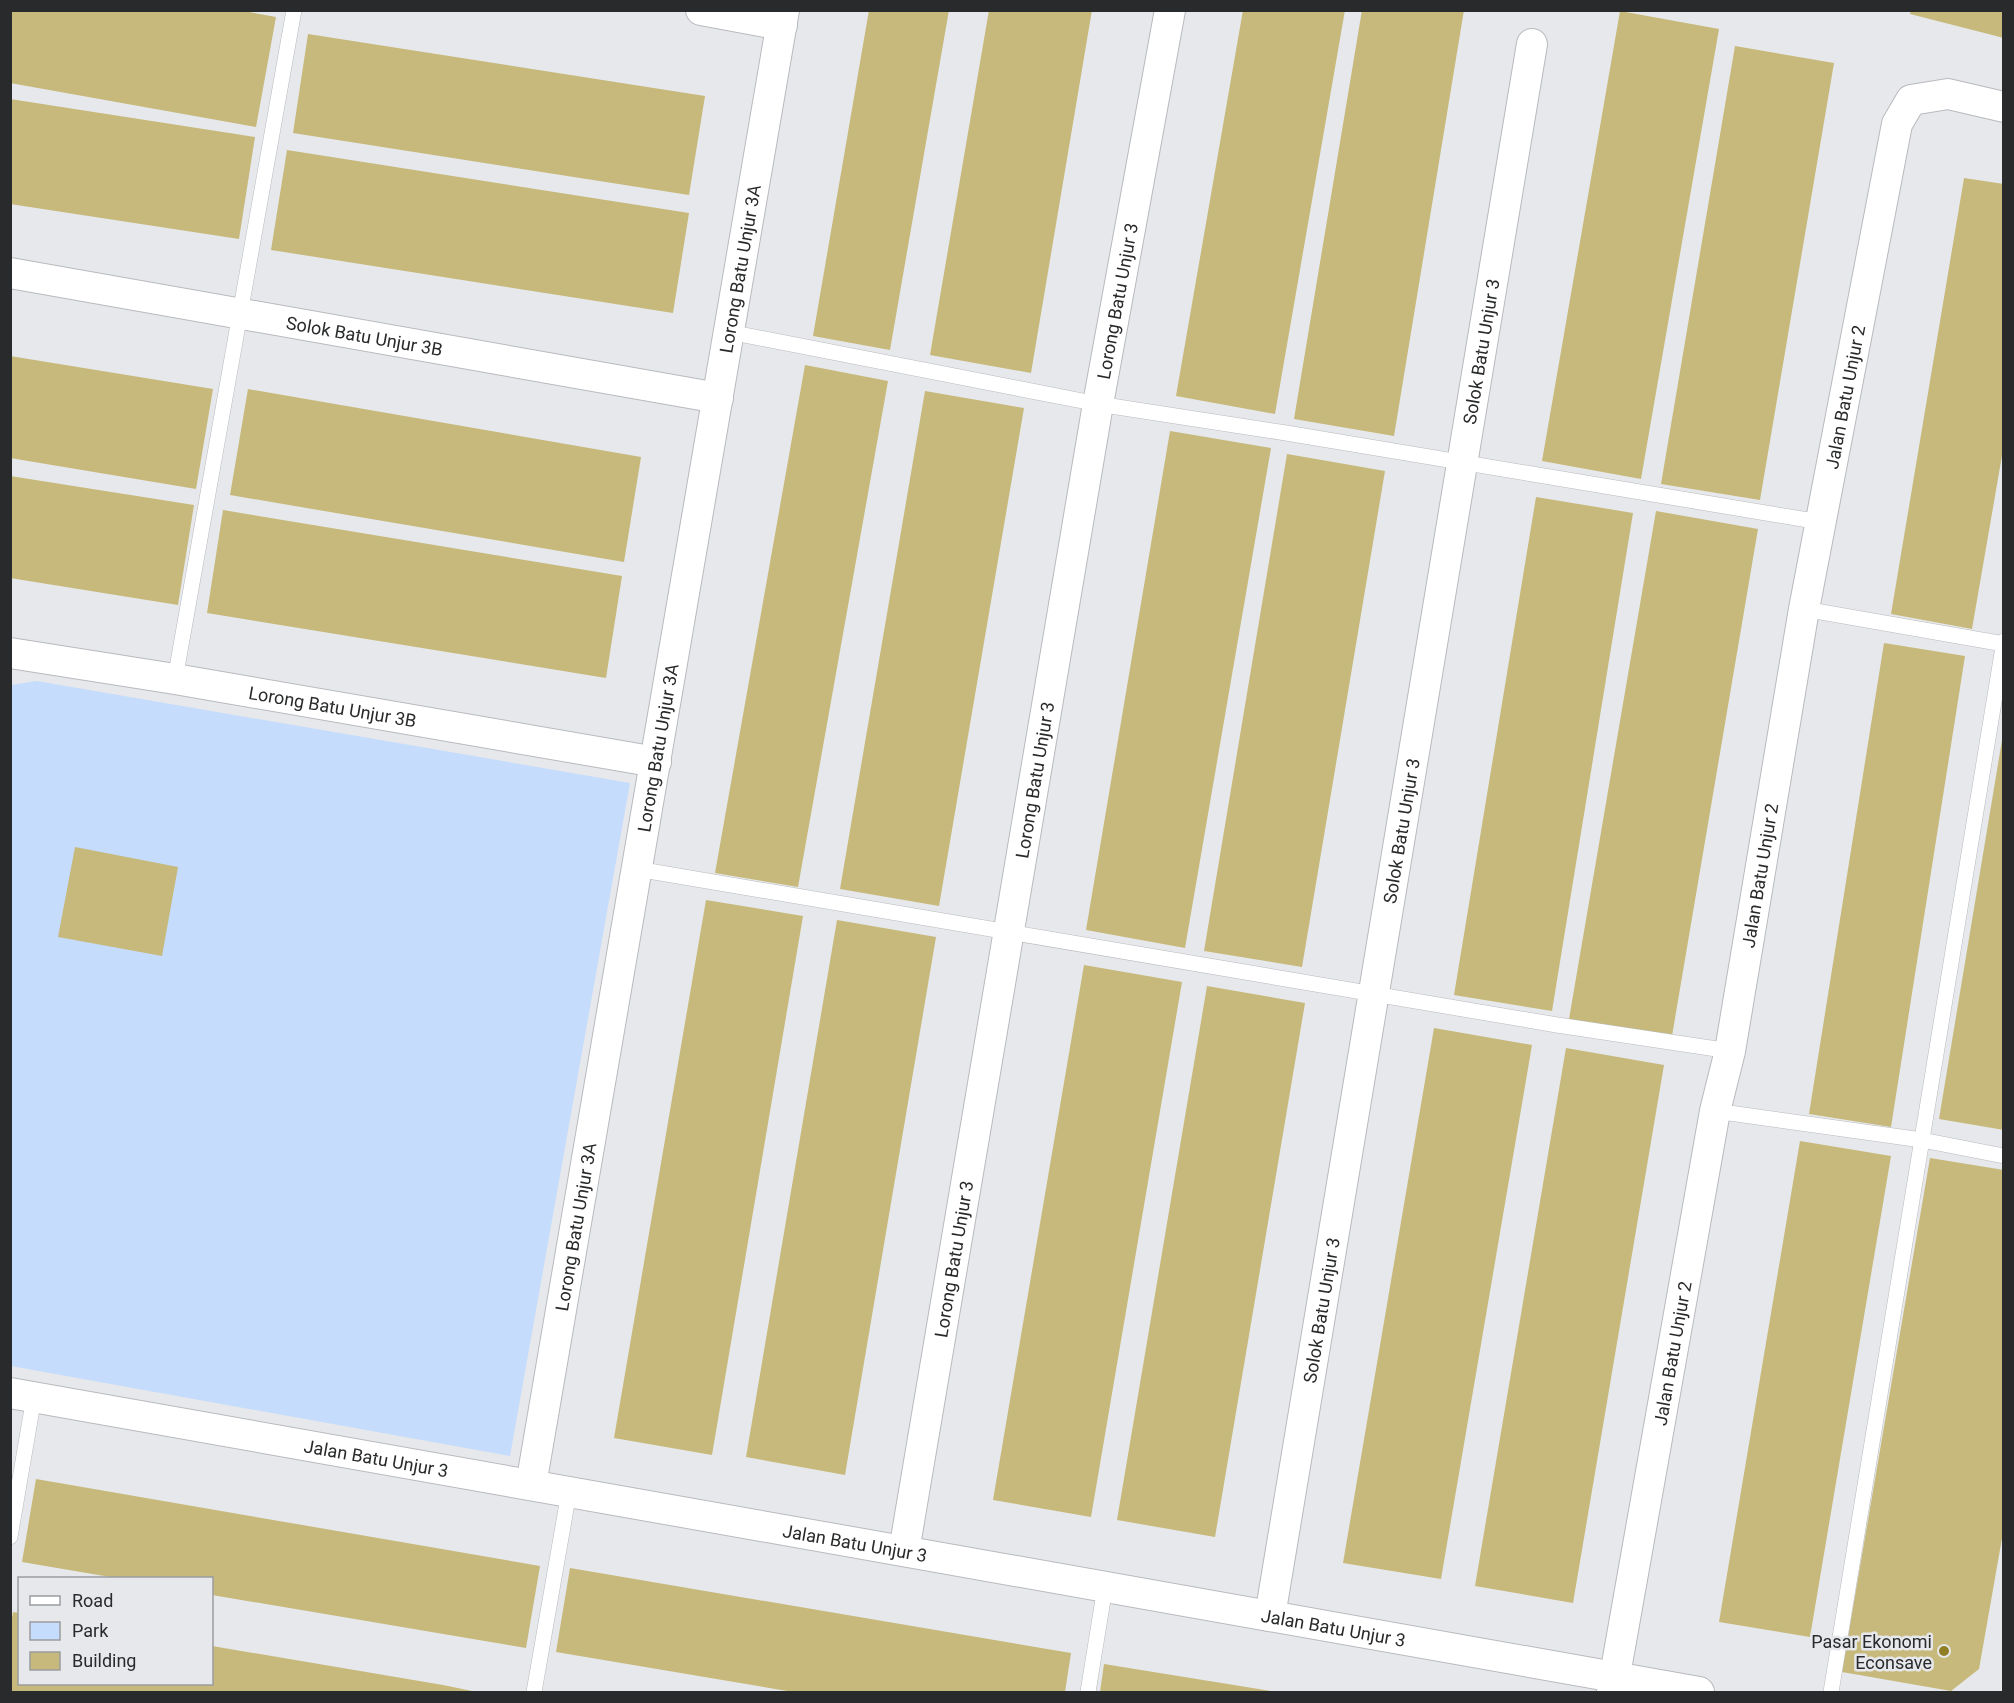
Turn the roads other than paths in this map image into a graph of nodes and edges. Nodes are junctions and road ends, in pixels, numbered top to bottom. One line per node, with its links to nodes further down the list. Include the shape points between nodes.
1 (294, 10): 8 (lane)
2 (700, 10): 4 (street)
3 (1170, 10): 11 (street, Lorong Batu Unjur 3)
4 (783, 18): 9 (street, Lorong Batu Unjur 3A)
5 (1532, 44): 12 (street, Solok Batu Unjur 3)
6 (2004, 107): 13 (street, Jalan Batu Unjur 2, via 1948,94 1911,100 1897,124)
7 (10, 273): 8 (street, Solok Batu Unjur 3B)
8 (240, 313): 10 (street, Solok Batu Unjur 3B); 17 (lane)
9 (729, 332): 10 (street, Lorong Batu Unjur 3A); 11 (lane)
10 (718, 398): 18 (street, Lorong Batu Unjur 3A)
11 (1098, 404): 12 (lane); 20 (street, Lorong Batu Unjur 3)
12 (1463, 462): 13 (lane); 21 (street, Solok Batu Unjur 3)
13 (1820, 522): 14 (street, Jalan Batu Unjur 2)
14 (1804, 609): 15 (lane); 22 (street, Jalan Batu Unjur 2)
15 (2003, 643): 24 (lane)
16 (10, 653): 17 (street, Lorong Batu Unjur 3B)
17 (175, 679): 18 (street, Lorong Batu Unjur 3B)
18 (656, 762): 19 (street, Lorong Batu Unjur 3A)
19 (637, 869): 20 (lane); 27 (street, Lorong Batu Unjur 3A)
20 (1008, 932): 21 (lane); 30 (street, Lorong Batu Unjur 3)
21 (1374, 994): 22 (lane); 32 (street, Solok Batu Unjur 3)
22 (1730, 1052): 23 (street, Jalan Batu Unjur 2)
23 (1714, 1111): 24 (lane); 33 (street, Jalan Batu Unjur 2)
24 (1922, 1140): 25 (lane); 37 (lane)
25 (2004, 1156)
26 (22, 1395): 27 (street, Jalan Batu Unjur 3); 29 (lane)
27 (531, 1485): 28 (street, Jalan Batu Unjur 3)
28 (568, 1492): 30 (street, Jalan Batu Unjur 3); 34 (lane)
29 (10, 1538)
30 (904, 1551): 31 (street, Jalan Batu Unjur 3)
31 (1105, 1587): 32 (street, Jalan Batu Unjur 3); 35 (lane)
32 (1270, 1616): 33 (street, Jalan Batu Unjur 3)
33 (1613, 1685): 36 (street, Jalan Batu Unjur 3)
34 (534, 1692)
35 (1088, 1692)
36 (1699, 1692)
37 (1831, 1692)

